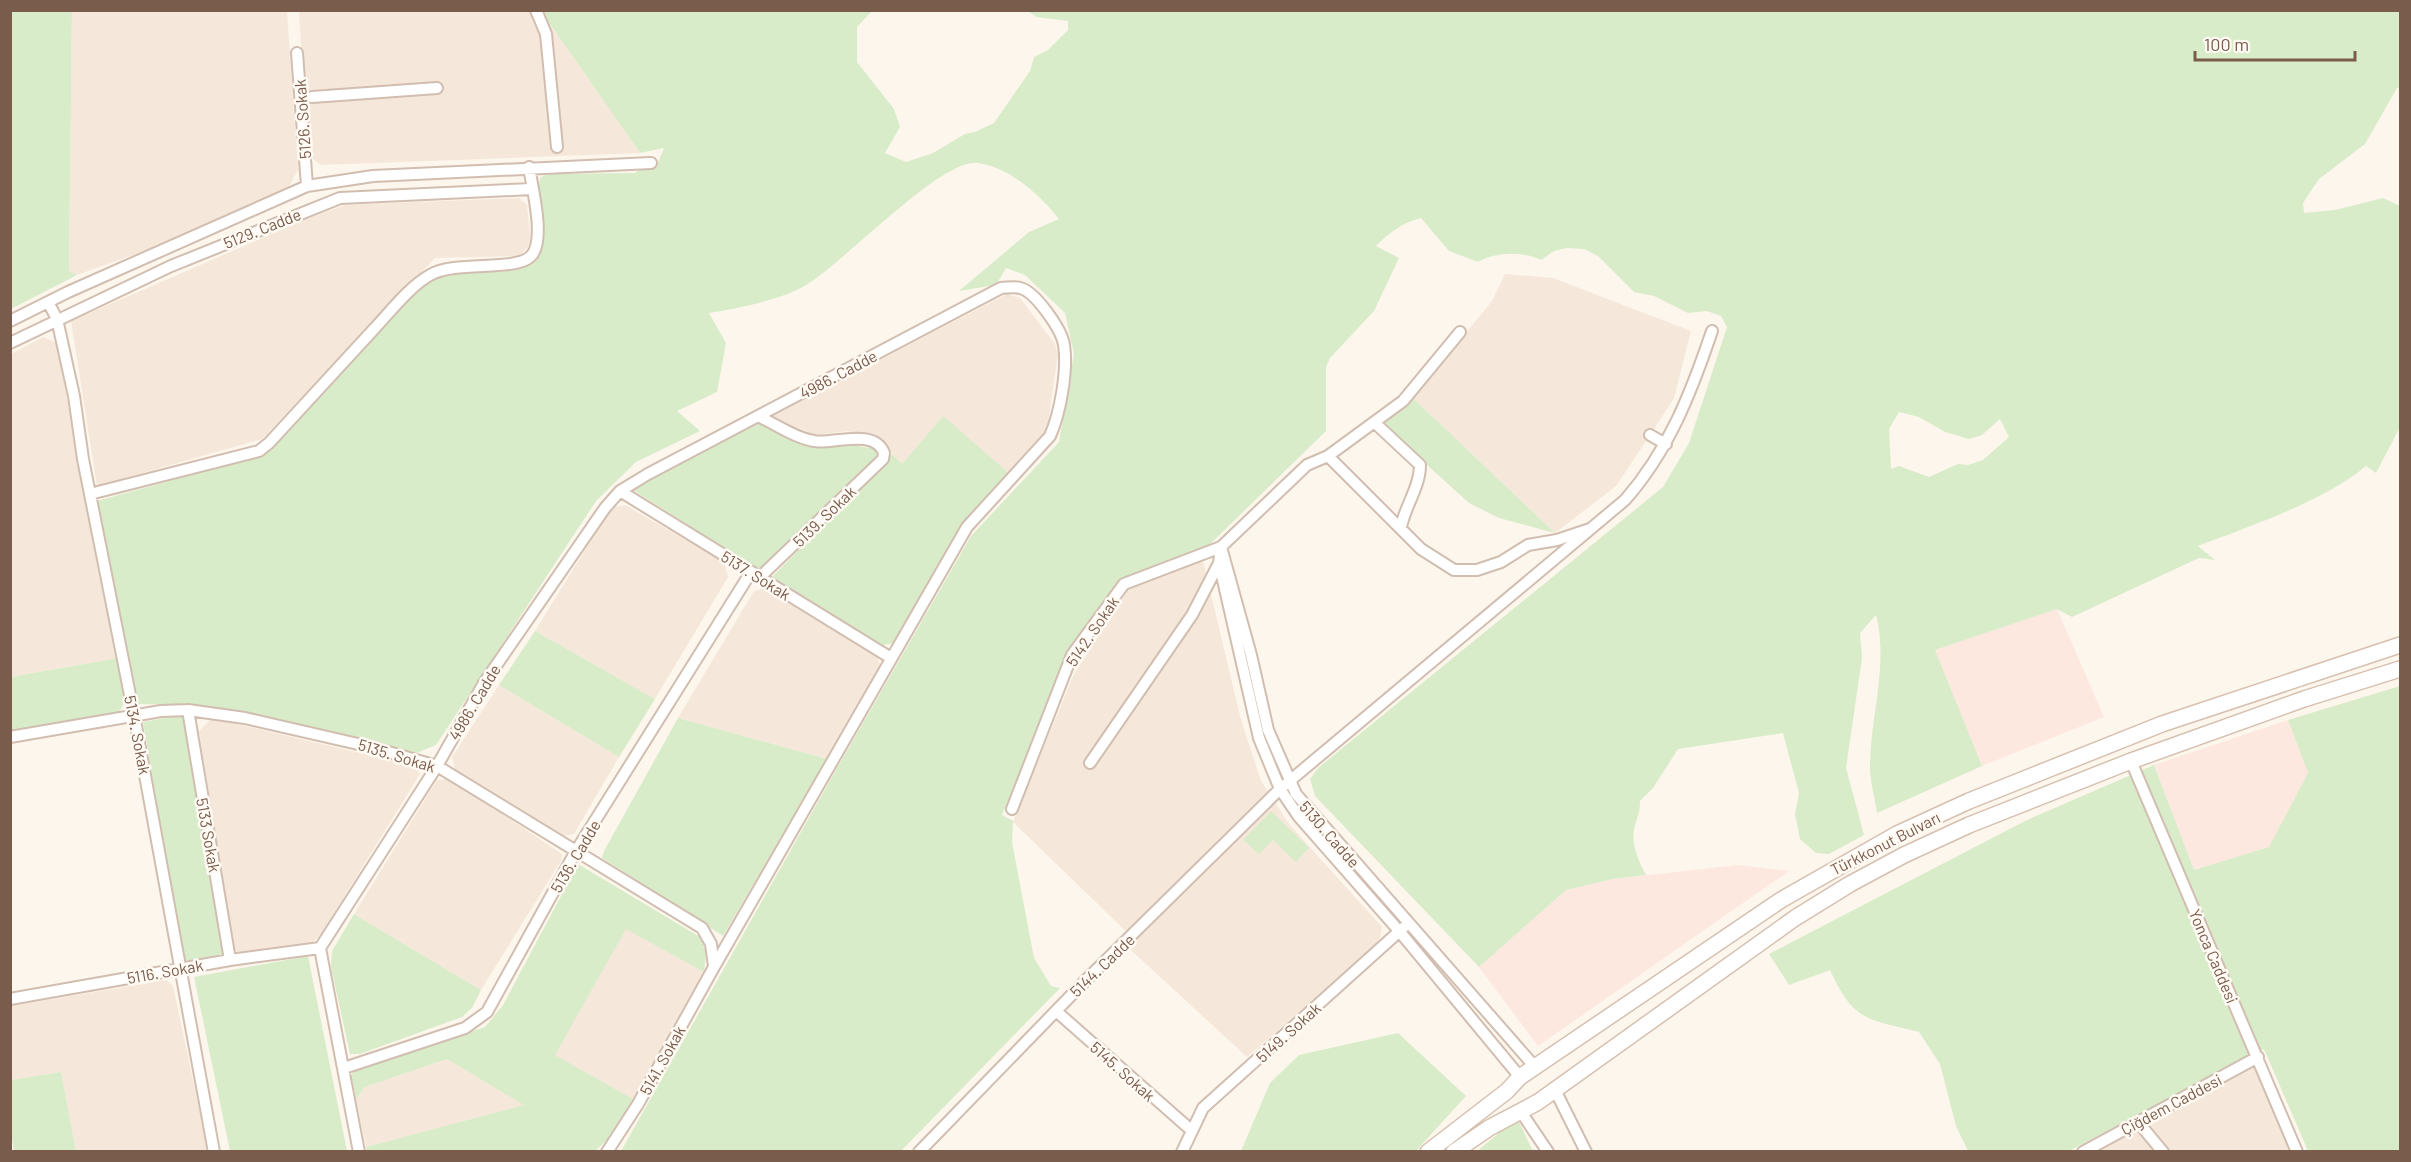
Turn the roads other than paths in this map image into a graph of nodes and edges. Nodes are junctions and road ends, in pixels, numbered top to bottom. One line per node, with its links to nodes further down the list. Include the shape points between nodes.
1 (536, 10): 5 (street, via 546,34)
2 (297, 53): 8 (street, 5126. Sokak)
3 (436, 88): 4 (street)
4 (312, 98)
5 (557, 147)
6 (651, 163): 7 (street, 5129. Cadde)
7 (529, 167): 8 (street, 5129. Cadde, via 373,176); 9 (street)
8 (307, 186): 10 (street, 5129. Cadde)
9 (532, 189): 11 (street, 5129. Cadde, via 340,198 171,266); 22 (street, via 537,235 530,258 509,264 449,267 428,276 259,451)
10 (48, 302): 11 (street, 5134. Sokak); 12 (street, 5129. Cadde)
11 (57, 319): 15 (street, 5129. Cadde); 22 (street, 5134. Sokak)
12 (10, 321)
13 (1712, 331): 19 (street, 5144. Cadde, via 1688,401)
14 (1460, 332): 17 (street, via 1403,401)
15 (10, 343)
16 (758, 416): 21 (street, 4986. Cadde); 27 (street, 5139. Sokak, via 813,441 856,438 880,447 884,453 883,459); 29 (street, 4986. Cadde, via 1001,288 1021,288 1040,302 1064,341 1066,357 1057,421 1050,436 967,527)
17 (1375, 423): 20 (street); 24 (street, via 1420,465 1420,476 1404,509)
18 (1650, 435): 19 (street)
19 (1666, 444): 23 (street, 5144. Cadde, via 1642,482)
20 (1328, 456): 24 (street); 25 (street, via 1306,465)
21 (620, 491): 27 (street, 5137. Sokak); 36 (street, 4986. Cadde, via 504,652)
22 (90, 494): 32 (street, 5134. Sokak)
23 (1597, 526): 24 (street, via 1528,545 1501,562 1477,570 1454,570 1437,561); 37 (street, 5144. Cadde)
24 (1401, 527)
25 (1221, 547): 26 (street); 37 (street, 5130. Cadde); 38 (street, 5142. Sokak, via 1124,584 1072,655)
26 (1219, 563): 35 (street, via 1192,615); 37 (street, 5130. Cadde, via 1256,727)
27 (755, 575): 29 (street, 5137. Sokak); 39 (street, 5136. Cadde)
28 (2400, 645): 49 (street, Türkkonut Bulvarı, via 2162,724 1969,801 1891,837 1781,900)
29 (891, 658): 44 (street, 4986. Cadde)
30 (2400, 669): 34 (street, Türkkonut Bulvarı)
31 (188, 710): 32 (street, 5135. Sokak); 36 (street, 5135. Sokak, via 291,728); 43 (street, 5133 Sokak)
32 (134, 715): 33 (street, 5135. Sokak); 45 (street, 5134. Sokak)
33 (10, 737)
34 (2131, 761): 48 (street, Yonca Caddesi); 52 (street, Türkkonut Bulvarı, via 1969,825 1850,884 1795,918)
35 (1090, 763)
36 (436, 766): 39 (street, 5135. Sokak); 42 (street, 4986. Cadde)
37 (1285, 785): 40 (street, 5130. Cadde); 41 (street, 5130. Cadde, via 1299,817); 47 (street, 5144. Cadde)
38 (1012, 808)
39 (576, 851): 44 (street, 5135. Sokak, via 702,928 711,944); 50 (street, 5136. Cadde, via 487,1012 478,1021)
40 (1409, 922): 41 (street, 5149. Sokak); 49 (street, 5130. Cadde)
41 (1400, 932): 51 (street, 5130. Cadde); 56 (street, 5149. Sokak, via 1203,1108)
42 (320, 948): 43 (street, 5116. Sokak); 50 (street)
43 (230, 960): 45 (street, 5116. Sokak)
44 (714, 967): 60 (street, 5141. Sokak)
45 (181, 969): 46 (street, 5116. Sokak); 58 (street, 5134. Sokak)
46 (10, 999)
47 (1056, 1011): 56 (street, 5145. Sokak); 57 (street, 5144. Cadde)
48 (2258, 1057): 55 (street, Çiğdem Caddesi); 68 (street, Yonca Caddesi)
49 (1535, 1067): 51 (street, Türkkonut Bulvarı); 52 (street)
50 (344, 1068): 59 (street)
51 (1520, 1077): 53 (street, Türkkonut Bulvarı)
52 (1554, 1088): 54 (street, Türkkonut Bulvarı); 65 (street)
53 (1507, 1091): 54 (street); 62 (street, Türkkonut Bulvarı)
54 (1521, 1112): 63 (street, Türkkonut Bulvarı); 64 (street)
55 (2138, 1122): 66 (street, Çiğdem Caddesi); 67 (street)
56 (1191, 1130): 61 (street, 5149. Sokak)
57 (923, 1150)
58 (214, 1152)
59 (358, 1152)
60 (607, 1152)
61 (1182, 1152)
62 (1428, 1152)
63 (1454, 1152)
64 (1548, 1152)
65 (1586, 1152)
66 (2083, 1152)
67 (2163, 1152)
68 (2297, 1152)

